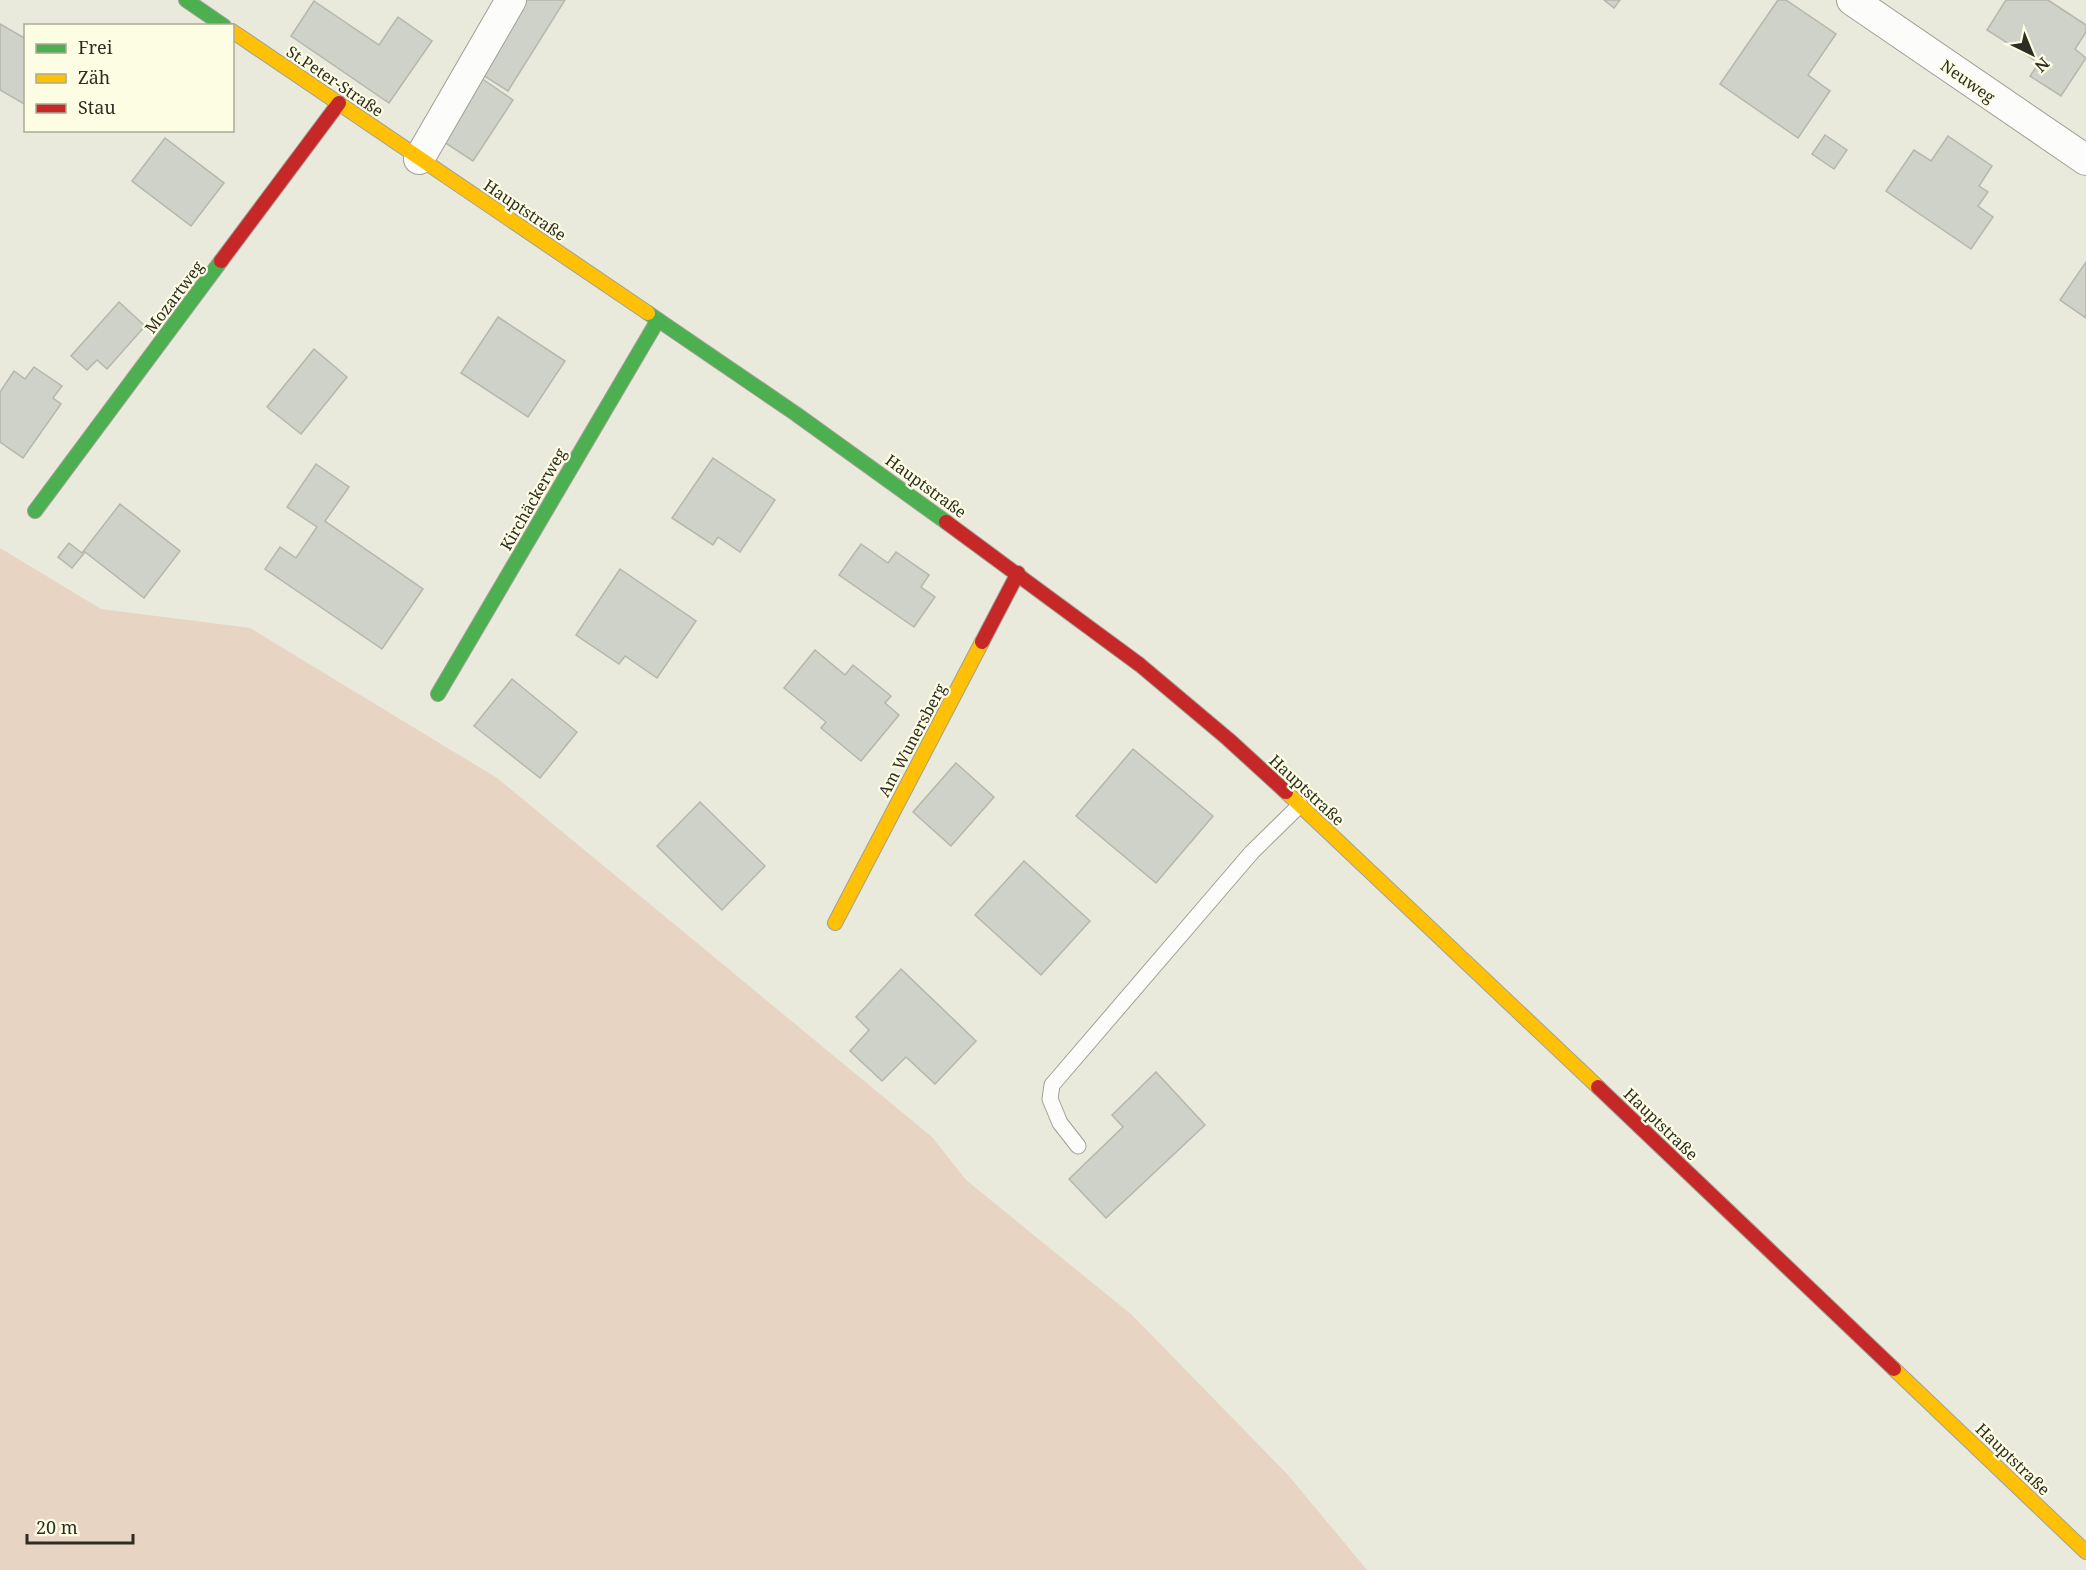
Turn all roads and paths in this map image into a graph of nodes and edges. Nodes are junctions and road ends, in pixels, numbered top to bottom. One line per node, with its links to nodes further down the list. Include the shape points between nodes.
1 (186, 0): 4 (main road, St.Peter-Straße)
2 (511, 0): 7 (street)
3 (1852, 0): 8 (street, Neuweg)
4 (224, 19)
5 (234, 26): 6 (main road, St.Peter-Straße)
6 (339, 103): 7 (main road, St.Peter-Straße); 10 (main road, Mozartweg)
7 (419, 159): 9 (main road, Hauptstraße)
8 (2086, 160)
9 (658, 320): 11 (main road, Hauptstraße); 12 (main road, Kirchäckerweg)
10 (35, 511)
11 (1018, 573): 13 (main road, Hauptstraße, via 1140,665); 14 (main road, Am Wunersberg)
12 (438, 694)
13 (1300, 805): 15 (lane, via 1252,852 1052,1085 1050,1099 1060,1123); 16 (main road, Hauptstraße)
14 (835, 923)
15 (1078, 1146)
16 (2086, 1552)

